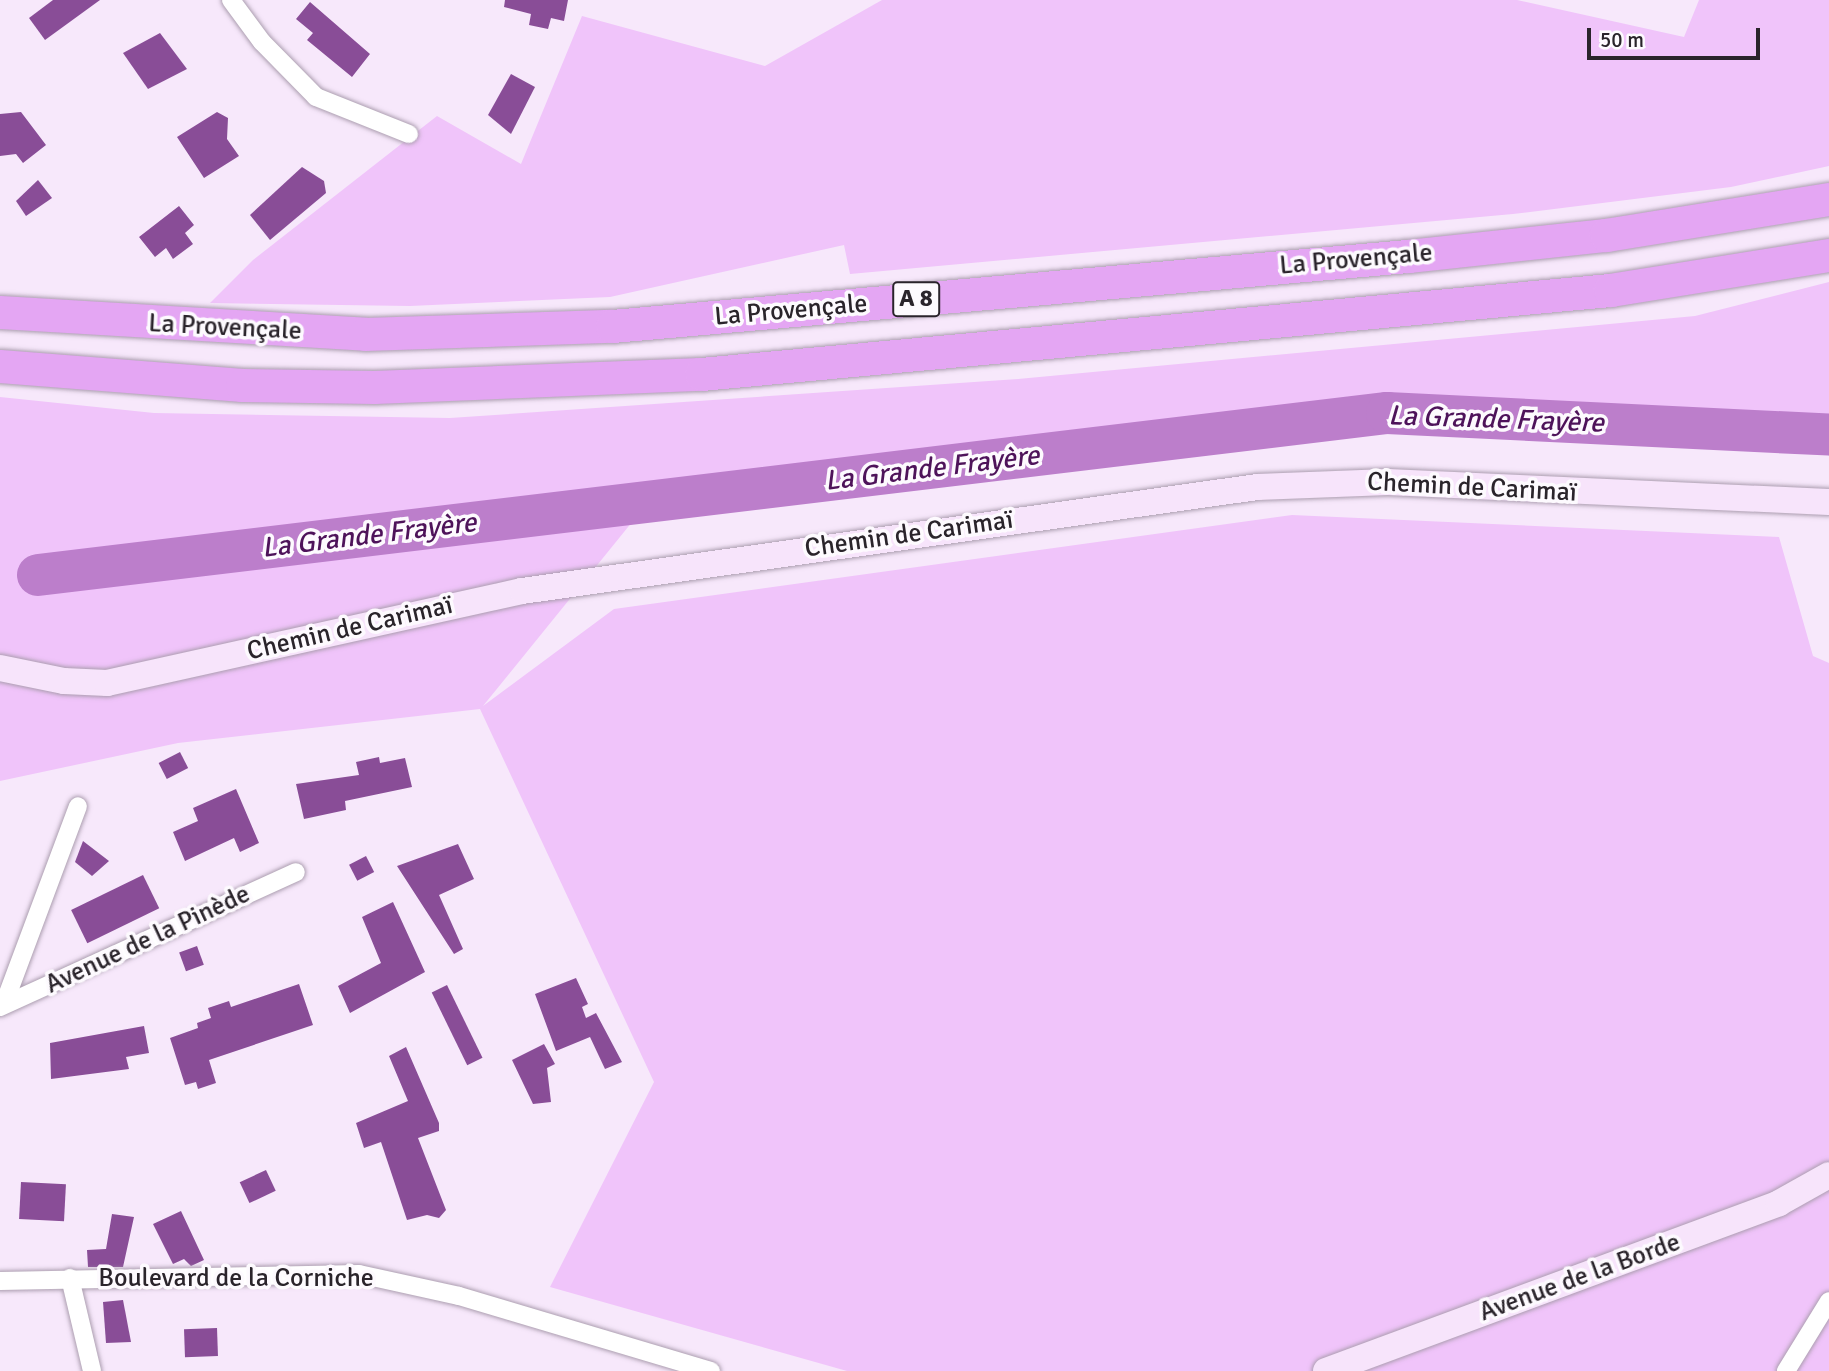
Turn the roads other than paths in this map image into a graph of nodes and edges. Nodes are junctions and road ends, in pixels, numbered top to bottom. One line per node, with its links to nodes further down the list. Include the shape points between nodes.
1 (231, 0): 2 (street, via 262,42 316,97)
2 (410, 134)
3 (1829, 199): 5 (highway, La Provençale / A 8, via 1606,235 1408,256 598,326 365,334)
4 (1829, 255): 6 (highway, La Provençale / A 8, via 1610,290 701,374 374,387 229,384)
5 (0, 312)
6 (0, 366)
7 (1829, 502): 8 (street, Chemin de Carimaï, via 1415,483 1258,487 522,591 107,683 64,681)
8 (0, 668)
9 (78, 806): 11 (street)
10 (296, 872): 11 (street, Avenue de la Pinède)
11 (2, 1006)
12 (1829, 1175): 18 (street, Avenue de la Borde, via 1767,1208)
13 (70, 1278): 14 (street, Boulevard de la Corniche); 16 (street); 17 (street, Boulevard de la Corniche, via 359,1274 459,1296)
14 (0, 1281)
15 (1829, 1301): 19 (street)
16 (92, 1371)
17 (711, 1371)
18 (1326, 1371)
19 (1786, 1371)

